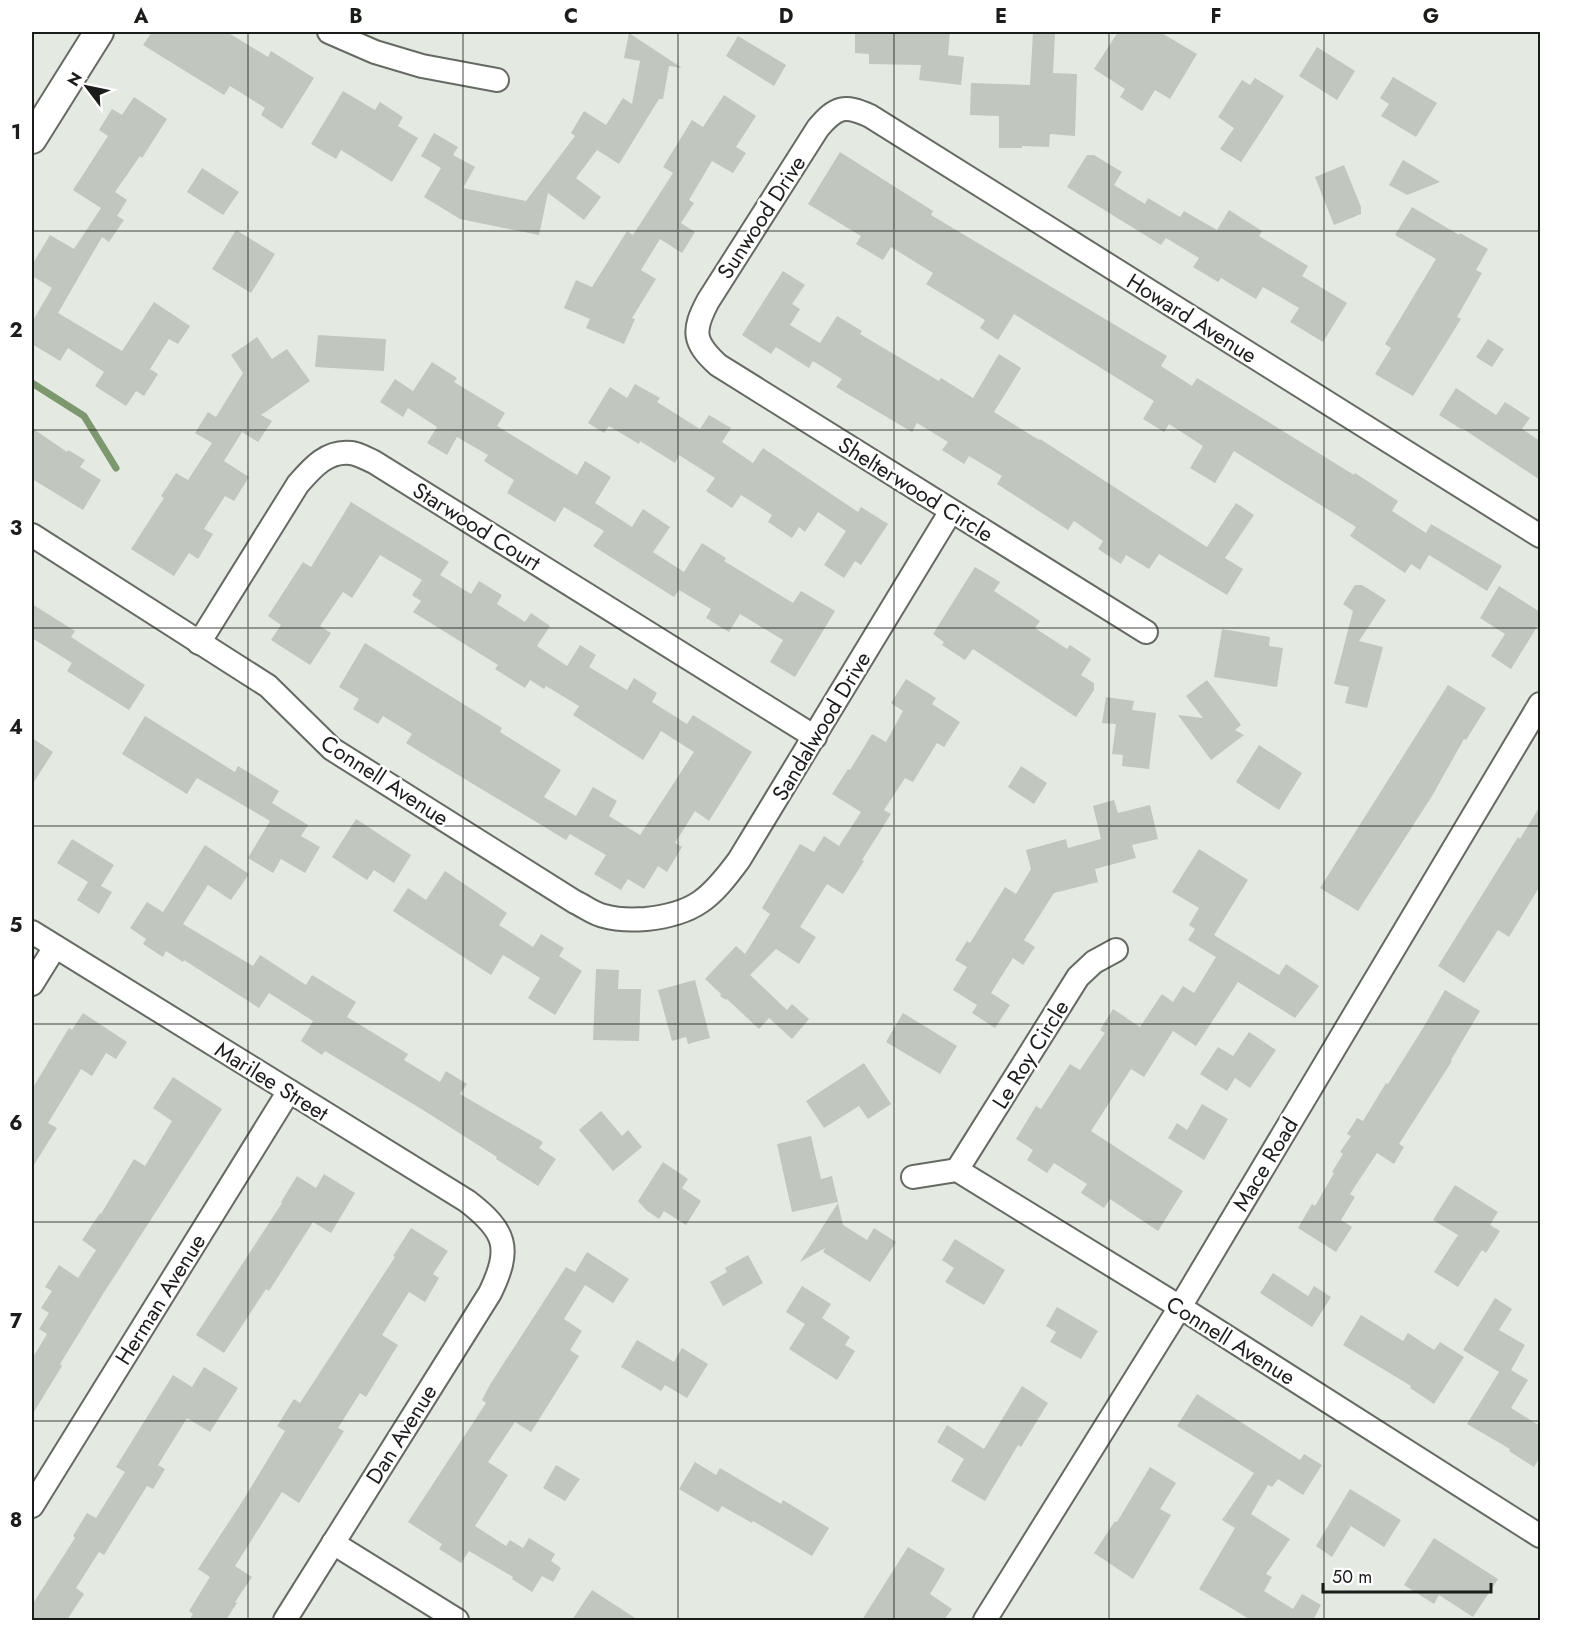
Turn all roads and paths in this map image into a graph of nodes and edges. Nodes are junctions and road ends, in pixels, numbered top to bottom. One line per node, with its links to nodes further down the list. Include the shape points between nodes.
1 (99, 32): 5 (street)
2 (329, 32): 3 (street, via 422,66)
3 (497, 80)
4 (841, 108): 6 (street, Sunwood Drive, via 829,115 806,147 708,300); 9 (street, Howard Avenue, via 870,116)
5 (32, 139)
6 (696, 334): 7 (street, Shelterwood Circle, via 703,351 718,365)
7 (951, 512): 10 (street, Shelterwood Circle); 13 (street, Sandalwood Drive)
8 (32, 535): 11 (street, Connell Avenue)
9 (1540, 536)
10 (1146, 632)
11 (199, 643): 13 (street, Starwood Court, via 298,484 315,464 332,455 351,453 384,468); 14 (street, Connell Avenue, via 268,686 332,750 575,902 604,916 632,920)
12 (1540, 704): 23 (street, Mace Road)
13 (815, 737): 14 (street, Sandalwood Drive, via 721,885 697,906)
14 (669, 917)
15 (32, 932): 16 (street, Marilee Street)
16 (55, 947): 18 (street); 19 (street, Marilee Street)
17 (1116, 950): 20 (street, Le Roy Circle, via 1078,977)
18 (32, 984)
19 (289, 1091): 22 (street, Marilee Street, via 467,1201 487,1217); 24 (street, Herman Avenue)
20 (957, 1170): 21 (street); 23 (street, Connell Avenue)
21 (913, 1177)
22 (503, 1241): 26 (street, Dan Avenue, via 501,1270 490,1293)
23 (1180, 1307): 25 (street, Connell Avenue); 29 (street, Mace Road)
24 (32, 1506)
25 (1540, 1536)
26 (333, 1543): 27 (street, Dan Avenue); 28 (street)
27 (285, 1620)
28 (457, 1620)
29 (985, 1620)

